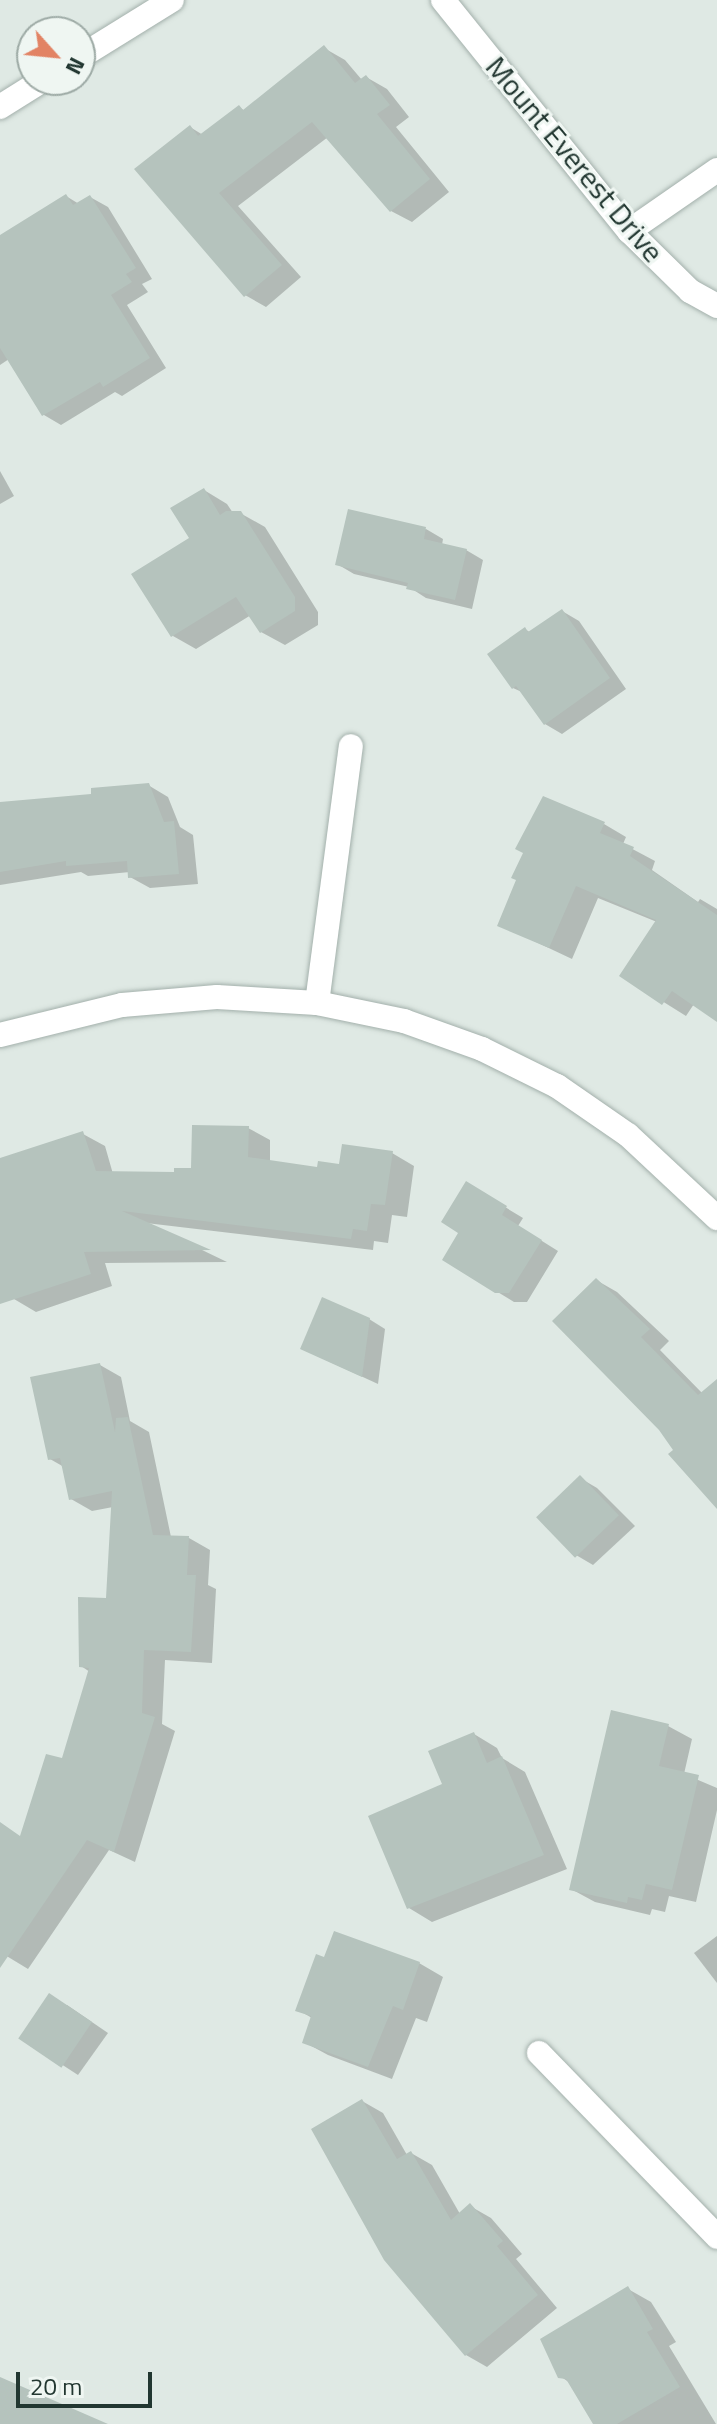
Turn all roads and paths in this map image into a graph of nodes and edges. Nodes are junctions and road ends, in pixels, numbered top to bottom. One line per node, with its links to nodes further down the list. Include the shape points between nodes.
1 (172, 0): 3 (street)
2 (443, 0): 7 (street, Mount Everest Drive)
3 (96, 47)
4 (18, 96): 5 (street)
5 (0, 107)
6 (717, 170): 7 (street)
7 (629, 231): 8 (street, Mount Everest Drive, via 690,291)
8 (717, 306)
9 (351, 746): 10 (street)
10 (317, 1003): 11 (street, via 217,997 122,1005); 12 (street, via 404,1021 482,1049 557,1086 628,1135)
11 (0, 1035)
12 (717, 1218)
13 (539, 2053): 14 (street)
14 (717, 2237)

